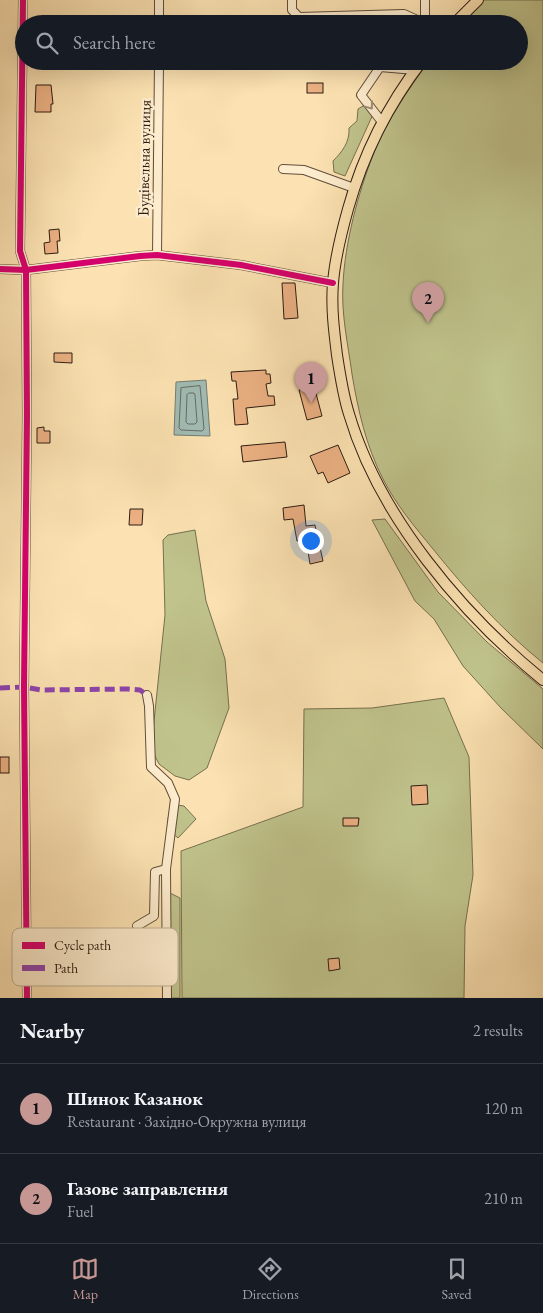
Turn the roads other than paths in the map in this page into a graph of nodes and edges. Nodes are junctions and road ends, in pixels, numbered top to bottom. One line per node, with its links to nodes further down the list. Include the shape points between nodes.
1 (23, 0): 6 (street)
2 (159, 0): 7 (street)
3 (292, 0): 8 (street, via 292,10)
4 (425, 0): 11 (street)
5 (478, 0): 12 (main road)
6 (23, 15)
7 (159, 15)
8 (296, 15)
9 (378, 15): 10 (street)
10 (406, 15)
11 (424, 15)
12 (463, 15)
13 (22, 70): 22 (street, via 20,251)
14 (159, 70): 20 (street, Будівельна вулиця)
15 (378, 70): 17 (street, one-way to 17, via 361,95)
16 (415, 70): 17 (main road)
17 (382, 122): 19 (main road)
18 (283, 169): 19 (street, via 304,170)
19 (354, 188): 23 (main road, via 338,244)
20 (157, 255): 22 (street); 23 (street, via 241,265)
21 (0, 269): 22 (street)
22 (26, 270): 28 (street)
23 (333, 283): 24 (main road, via 334,335 349,414 378,484 400,522 447,585 497,639)
24 (543, 680)
25 (147, 695): 26 (street, via 151,767 168,783 175,799)
26 (166, 869): 27 (street, via 155,872 154,916); 29 (street)
27 (137, 926)
28 (26, 928)
29 (166, 928)

